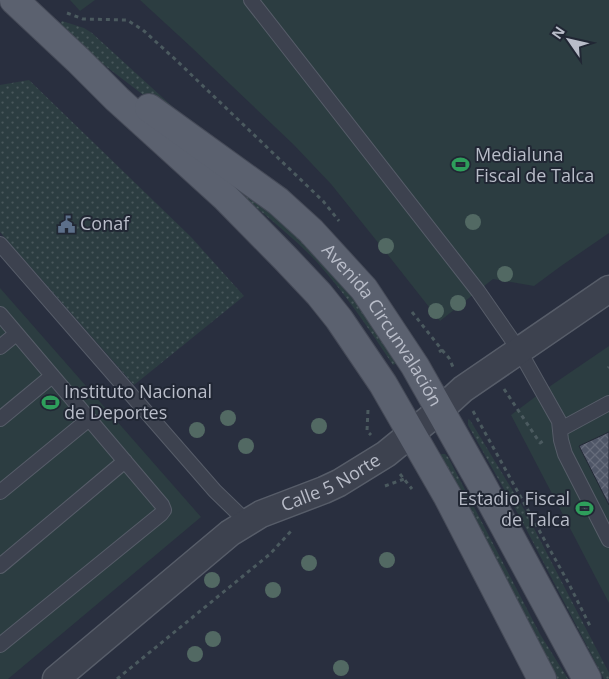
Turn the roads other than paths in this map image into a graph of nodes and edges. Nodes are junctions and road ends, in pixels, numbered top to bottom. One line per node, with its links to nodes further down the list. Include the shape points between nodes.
1 (14, 0): 3 (main road, Avenida Circunvalación)
2 (251, 0): 9 (lane, via 478,291)
3 (78, 60): 12 (main road, Avenida Circunvalación, via 278,202 311,231 364,289); 16 (main road, Avenida Circunvalación, via 226,198 319,294 383,384)
4 (0, 244): 19 (lane, via 208,484)
5 (609, 288): 9 (street, Calle 5 Norte)
6 (0, 314): 7 (lane)
7 (16, 334): 8 (lane); 10 (lane)
8 (0, 347)
9 (519, 350): 12 (street, Calle 5 Norte, via 463,389); 15 (lane)
10 (52, 376): 13 (lane); 14 (lane)
11 (609, 403): 15 (lane)
12 (440, 410): 16 (street, Calle 5 Norte); 25 (main road, Avenida Circunvalación)
13 (0, 419)
14 (89, 419): 17 (lane); 18 (lane)
15 (561, 429): 20 (lane, via 565,454)
16 (411, 434): 19 (street, Calle 5 Norte, via 339,483); 24 (main road, Avenida Circunvalación, via 448,497)
17 (125, 461): 21 (lane); 22 (lane, via 162,505 163,512)
18 (0, 492)
19 (247, 522): 23 (street, Calle 5 Norte)
20 (609, 540)
21 (0, 566)
22 (0, 645)
23 (56, 679)
24 (542, 679)
25 (587, 679)

